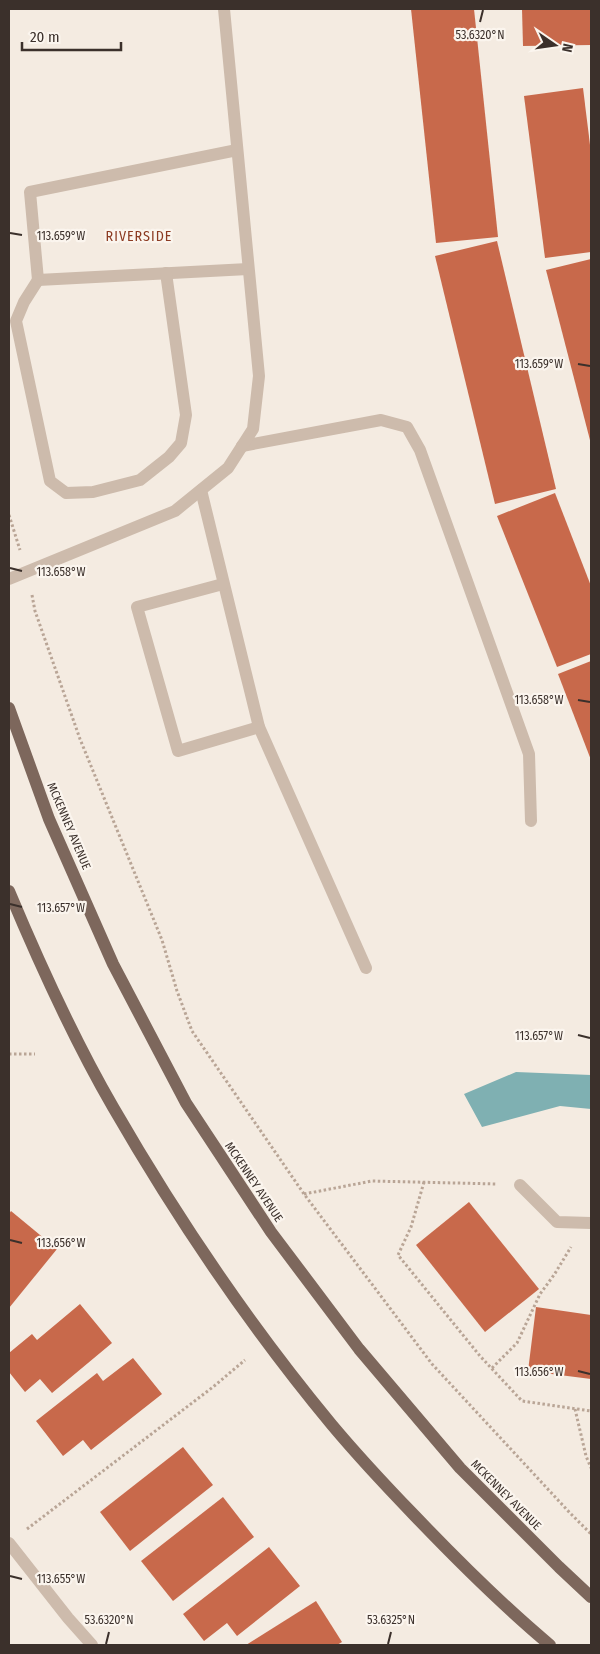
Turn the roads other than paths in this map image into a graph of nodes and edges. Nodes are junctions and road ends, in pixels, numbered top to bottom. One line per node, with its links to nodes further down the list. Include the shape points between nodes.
1 (224, 9): 2 (street)
2 (237, 150): 3 (street); 5 (street, via 30,192)
3 (248, 269): 4 (street); 6 (street, via 258,376 253,429)
4 (166, 273): 5 (street); 5 (street, via 186,415 181,443 140,480 93,492 66,493 50,481 16,320)
5 (38, 280)
6 (242, 446): 7 (street, via 228,468); 12 (street, via 380,420 407,427 420,450 529,754)
7 (200, 490): 8 (street, via 175,511); 9 (street)
8 (9, 579)
9 (223, 584): 11 (street); 11 (street, via 137,607 178,751)
10 (9, 708): 18 (main road, MCKENNEY AVENUE, via 49,819 109,955 186,1103 271,1232 360,1349 460,1468)
11 (260, 727): 14 (street)
12 (531, 821)
13 (9, 891): 20 (main road, via 68,1021 113,1107 198,1246 333,1426 445,1548)
14 (366, 968)
15 (520, 1185): 16 (street, via 557,1222)
16 (588, 1223)
17 (10, 1544): 19 (street)
18 (591, 1597)
19 (92, 1645)
20 (550, 1645)

